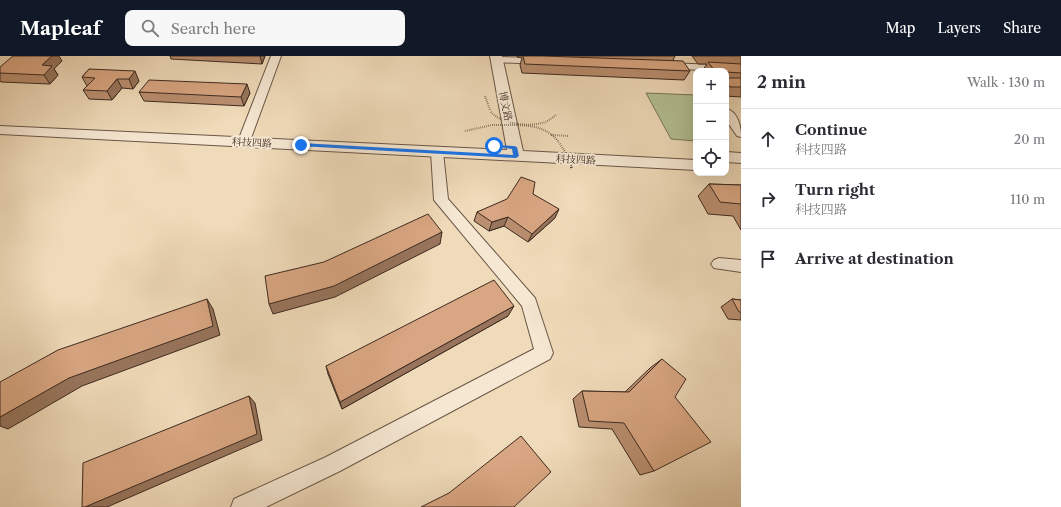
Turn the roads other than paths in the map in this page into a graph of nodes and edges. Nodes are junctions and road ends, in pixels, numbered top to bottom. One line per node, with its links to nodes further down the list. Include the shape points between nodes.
1 (276, 56): 14 (street)
2 (684, 56): 6 (street)
3 (496, 58): 4 (street); 16 (street, 博文路)
4 (551, 62)
5 (653, 65): 7 (street)
6 (693, 68)
7 (693, 69)
8 (729, 69): 9 (street)
9 (741, 69)
10 (729, 116): 13 (street)
11 (0, 123): 14 (street, 科技四路)
12 (0, 130): 14 (street, 科技四路)
13 (741, 133)
14 (245, 137): 15 (street, 科技四路); 16 (street, 科技四路)
15 (437, 152): 16 (street, 科技四路); 25 (street, via 441,200 529,303 544,353 333,464)
16 (515, 152): 17 (street, 科技四路); 20 (street, 科技四路)
17 (693, 156)
18 (729, 157): 19 (street)
19 (741, 158)
20 (693, 165)
21 (729, 166): 22 (street)
22 (741, 167)
23 (719, 264): 24 (street)
24 (741, 266)
25 (242, 507)

